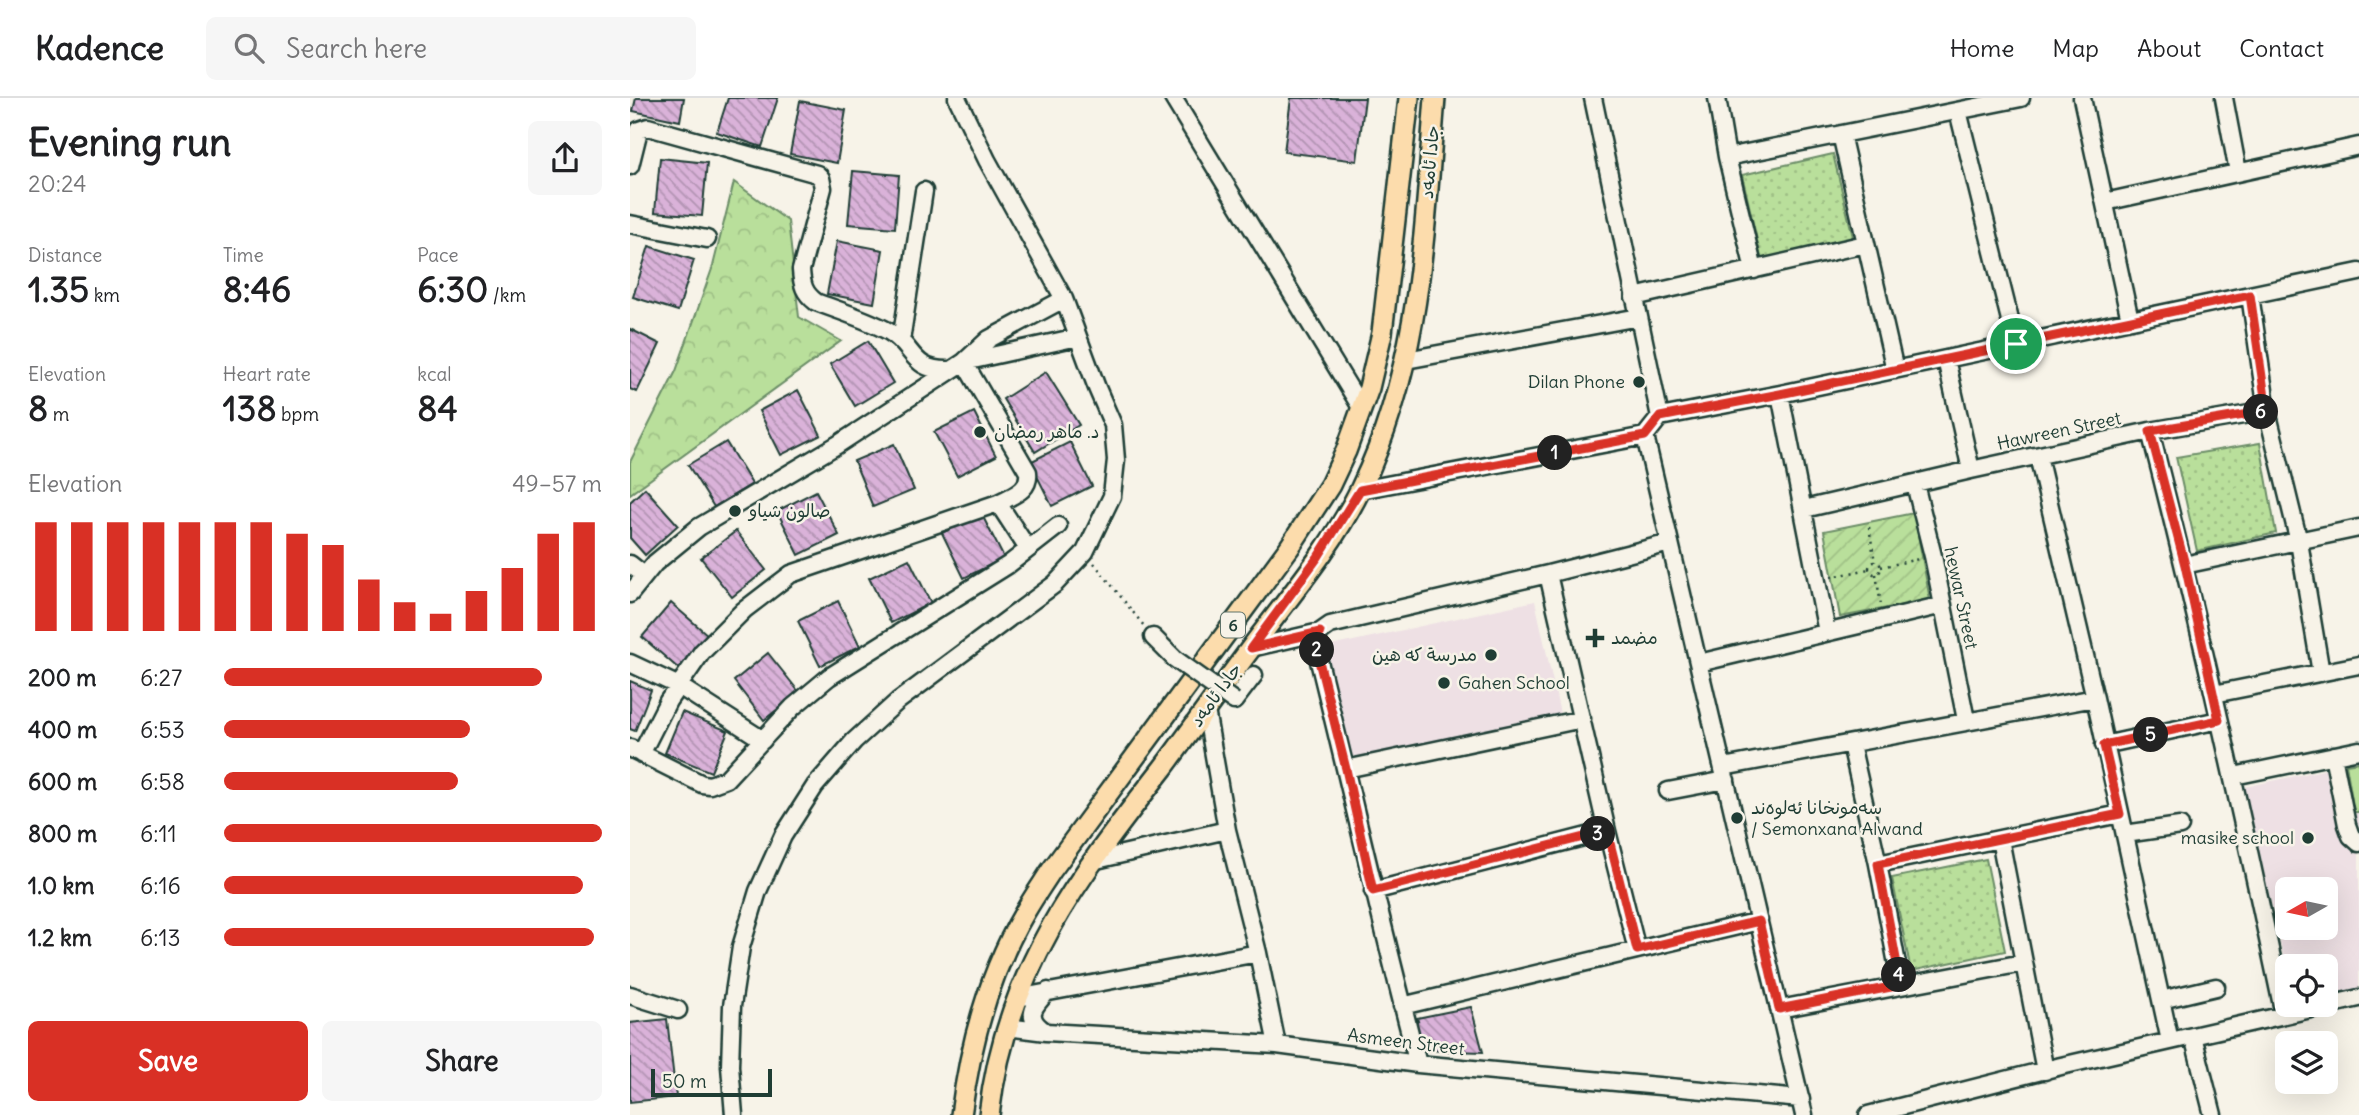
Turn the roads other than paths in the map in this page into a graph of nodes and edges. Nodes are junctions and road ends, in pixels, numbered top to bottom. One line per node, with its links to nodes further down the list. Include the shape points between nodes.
1 (957, 98): 26 (street)
2 (1172, 98): 38 (street)
3 (1409, 98): 38 (main road, جادا ئامەد / 6, via 1384,321)
4 (1435, 98): 33 (main road, جادا ئامەد / 6, via 1422,256)
5 (1593, 98): 25 (street)
6 (1717, 98): 14 (street)
7 (2082, 98): 18 (street)
8 (2224, 98): 16 (street)
9 (2013, 99): 10 (street)
10 (1958, 111): 12 (street); 31 (street)
11 (633, 133): 15 (street); 30 (street, via 648,127 817,174 823,188 801,270 807,294)
12 (1841, 134): 14 (street); 21 (street)
13 (2359, 146): 16 (street)
14 (1727, 157): 22 (street)
15 (630, 166)
16 (2238, 172): 18 (street)
17 (924, 191): 30 (street)
18 (2105, 202): 28 (street)
19 (630, 224): 20 (street)
20 (707, 239)
21 (1866, 244): 22 (street); 36 (street)
22 (1754, 270): 25 (street)
23 (2359, 272): 24 (street)
24 (2250, 295): 28 (street); 39 (street)
25 (1634, 297): 27 (street)
26 (1064, 299): 29 (street); 34 (street, via 989,339)
27 (1639, 317): 33 (street); 40 (street)
28 (2130, 320): 31 (street)
29 (1078, 337): 34 (street); 124 (street, via 1113,425 1112,496 1086,552 1055,584 898,701 854,741 815,786 783,836 758,891 741,947 732,1006)
30 (901, 341): 35 (street, via 921,365)
31 (2016, 344): 32 (street)
32 (1946, 359): 36 (street); 44 (street)
33 (1406, 360): 46 (main road, جادا ئامەد / 6, via 1392,411)
34 (964, 362): 35 (street); 47 (street, via 1028,472 1023,490)
35 (949, 370): 57 (street, via 837,445 699,527)
36 (1895, 370): 37 (street)
37 (1780, 394): 40 (street); 48 (street)
38 (1362, 409): 120 (main road, جادا ئامەد / 6, via 1310,517 1024,912 994,978)
39 (2267, 411): 41 (street, Hawreen Street); 51 (street)
40 (1660, 417): 42 (street)
41 (2150, 431): 43 (street, Hawreen Street); 55 (street)
42 (1645, 436): 46 (street); 52 (street)
43 (2038, 456): 44 (street, Hawreen Street); 71 (street)
44 (1971, 470): 45 (street, Hawreen Street)
45 (1915, 484): 48 (street, Hawreen Street); 59 (street, hewar Street)
46 (1360, 490): 63 (main road, جادا ئامەد / 6)
47 (998, 503): 53 (street); 69 (street, via 791,574 744,610 702,652)
48 (1804, 509): 61 (street)
49 (1058, 526): 53 (street)
50 (2359, 528): 51 (street)
51 (2299, 542): 55 (street); 67 (street)
52 (1670, 543): 56 (street); 65 (street)
53 (1028, 549): 76 (street, via 829,677)
54 (630, 564): 57 (street)
55 (2185, 565): 70 (street)
56 (1548, 574): 60 (street, via 1331,625); 73 (street)
57 (644, 575): 58 (street)
58 (630, 594)
59 (1943, 605): 61 (street); 74 (street, hewar Street)
60 (1320, 632): 63 (street); 82 (street, via 1315,645)
61 (1827, 632): 65 (street)
62 (1153, 637): 68 (street, bridge, via 1175,659 1234,701)
63 (1251, 648): 72 (main road, جادا ئامەد / 6)
64 (630, 663): 69 (street)
65 (1699, 663): 83 (street)
66 (2359, 665): 67 (street)
67 (2321, 673): 70 (street)
68 (1254, 675)
69 (679, 686): 76 (street); 80 (street)
70 (2214, 694): 75 (street)
71 (2095, 698): 74 (street); 78 (street)
72 (1206, 710): 88 (street); 93 (main road, جادا ئامەد / 6)
73 (1582, 719): 82 (street); 89 (street)
74 (1966, 720): 77 (street)
75 (2219, 720): 78 (street); 84 (street)
76 (763, 740): 80 (street, via 726,779 710,785)
77 (1851, 744): 83 (street); 94 (street)
78 (2104, 745): 86 (street)
79 (2359, 750): 81 (street)
80 (636, 751)
81 (2333, 755): 84 (street); 92 (street, via 2347,825)
82 (1346, 769): 95 (street)
83 (1724, 774): 85 (street); 96 (street)
84 (2234, 776): 100 (street)
85 (1668, 790)
86 (2120, 814): 90 (street); 91 (street)
87 (2180, 826): 90 (street)
88 (1227, 830): 93 (street); 98 (street)
89 (1607, 831): 95 (street); 97 (street)
90 (2125, 834): 107 (street)
91 (2000, 839): 94 (street); 99 (street)
92 (2359, 844)
93 (1092, 861): 105 (main road, جادا ئامەد / 6, via 1049,928)
94 (1878, 864): 101 (street)
95 (1373, 891): 109 (street)
96 (1759, 921): 97 (street); 110 (street)
97 (1637, 950): 109 (street)
98 (1258, 953): 103 (street); 117 (street)
99 (2023, 963): 101 (street); 119 (street)
100 (2275, 972)
101 (1901, 985): 110 (street)
102 (2216, 987): 107 (street)
103 (1048, 991): 105 (street); 114 (street, via 1032,1014)
104 (630, 995): 111 (street)
105 (1017, 998): 113 (main road, جادا ئامەد / 6)
106 (2359, 998): 108 (street)
107 (2161, 1000): 116 (street)
108 (2338, 1003)
109 (1402, 1006): 118 (street)
110 (1779, 1009): 122 (street)
111 (678, 1010)
112 (2275, 1017): 115 (street)
113 (1007, 1027): 114 (street, Asmeen Street); 121 (main road, جادا ئامەد / 6)
114 (1045, 1032): 117 (street, Asmeen Street)
115 (2193, 1036): 116 (street); 128 (street)
116 (2170, 1041): 119 (street)
117 (1276, 1045): 118 (street, Asmeen Street)
118 (1418, 1064): 122 (street, Asmeen Street)
119 (2045, 1071): 123 (street)
120 (966, 1083): 121 (main road); 125 (main road, جادا ئامەد / 6)
121 (993, 1088): 126 (main road, جادا ئامەد / 6)
122 (1803, 1107)
123 (1926, 1109): 127 (street)
124 (734, 1115)
125 (961, 1115)
126 (989, 1115)
127 (1868, 1115)
128 (2213, 1115)

